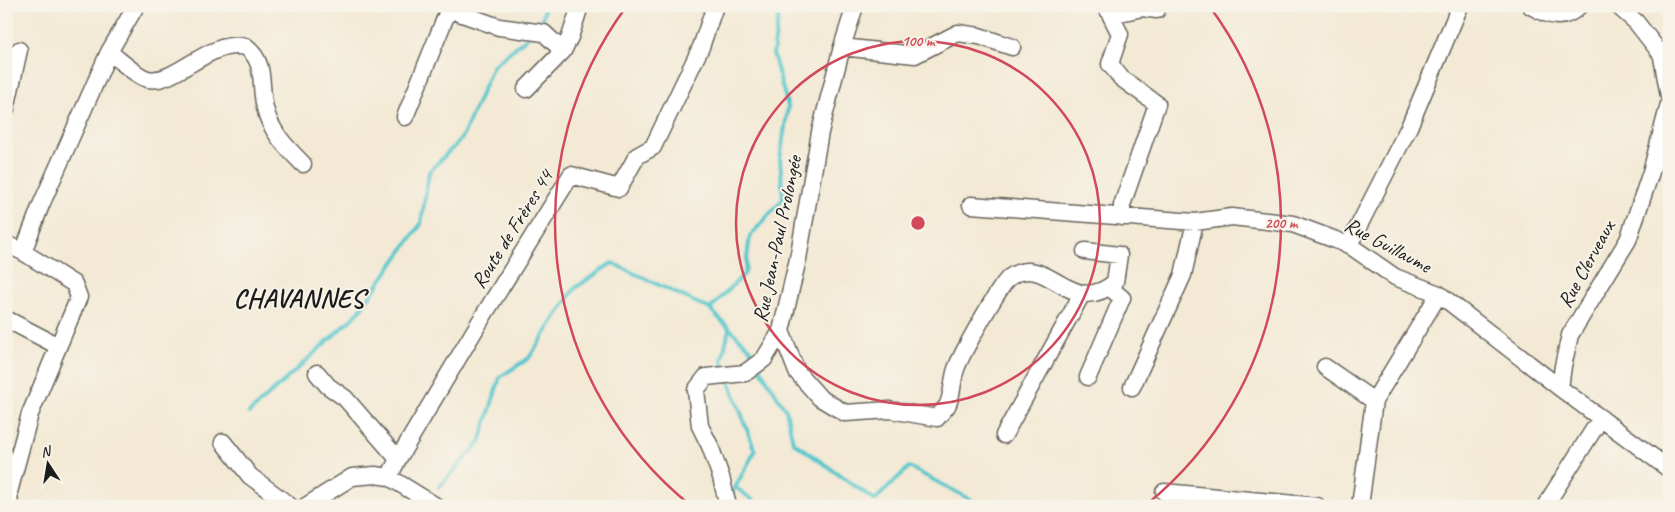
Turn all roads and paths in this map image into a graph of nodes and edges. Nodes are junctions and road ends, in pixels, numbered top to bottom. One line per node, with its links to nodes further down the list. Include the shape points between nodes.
1 (136, 6): 16 (street)
2 (580, 6): 15 (street)
3 (715, 6): 46 (street, Route de Frères 44, via 701,46 653,147 637,156 619,188 571,175)
4 (855, 6): 12 (street, Rue Jean-Paul Prolongée)
5 (1460, 6): 28 (street, via 1409,127)
6 (1531, 6): 7 (street, via 1558,17 1571,14)
7 (1579, 6)
8 (1618, 6): 17 (street, via 1636,22)
9 (449, 8): 15 (street, via 499,26 544,33); 22 (street)
10 (1108, 10): 11 (street); 25 (street, via 1120,34 1110,64 1121,78 1156,104 1122,204)
11 (1157, 10)
12 (842, 46): 13 (street, via 915,55 958,33); 35 (street, Rue Jean-Paul Prolongée, via 820,132 798,259)
13 (1012, 47)
14 (19, 50): 21 (street)
15 (563, 51): 18 (street)
16 (109, 52): 23 (street, via 142,76 154,79 168,76 216,50 246,47 260,65 265,108 274,129); 30 (street)
17 (1666, 60): 19 (street)
18 (526, 89)
19 (1669, 96)
20 (1669, 104): 41 (street, Rue Clerveaux, via 1628,240 1570,335)
21 (6, 109)
22 (405, 117)
23 (303, 164)
24 (972, 205): 25 (street, Rue Guillaume)
25 (1122, 216): 26 (street, Rue Guillaume)
26 (1195, 222): 28 (street, Rue Guillaume, via 1232,217 1293,224); 40 (street, via 1183,275)
27 (6, 244): 30 (street)
28 (1349, 245): 33 (street, Rue Guillaume, via 1395,277)
29 (1085, 251): 31 (street, via 1119,255 1115,282)
30 (23, 252): 36 (street, via 74,284 79,297)
31 (1110, 287): 32 (street, via 1094,294); 39 (street, via 1122,298)
32 (1082, 294): 35 (street, via 1041,273 1030,271 1009,278 956,368 948,404 937,418 890,410 845,413 820,398 797,372); 44 (street)
33 (1439, 294): 41 (street, Rue Guillaume); 42 (street)
34 (10, 321): 36 (street)
35 (781, 330): 54 (street, Rue Jean-Paul Prolongée, via 764,359 746,373 706,377 696,390 700,426 713,454)
36 (58, 346): 50 (street, via 30,414 9,492)
37 (1325, 367): 42 (street)
38 (317, 373): 46 (street, via 345,398)
39 (1088, 377)
40 (1132, 387)
41 (1560, 388): 43 (street, Rue Guillaume)
42 (1374, 401): 56 (street)
43 (1601, 418): 47 (street, Rue Guillaume); 57 (street)
44 (1004, 435)
45 (223, 442): 51 (street, via 250,476)
46 (398, 460): 48 (street, Route de Frères 44)
47 (1669, 469)
48 (389, 477): 52 (street, via 352,477); 53 (street)
49 (1164, 492): 55 (street)
50 (10, 506)
51 (290, 506)
52 (306, 506)
53 (436, 506)
54 (728, 506)
55 (1317, 506)
56 (1360, 506)
57 (1545, 506)

